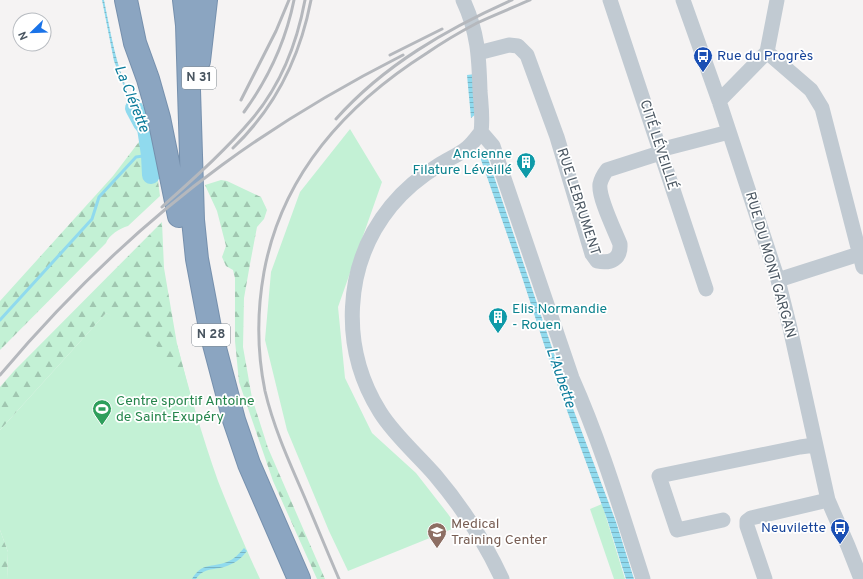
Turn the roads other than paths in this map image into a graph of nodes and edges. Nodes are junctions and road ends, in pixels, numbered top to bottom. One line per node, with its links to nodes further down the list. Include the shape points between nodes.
1 (126, 0): 15 (highway, via 134,43 158,112)
2 (170, 0): 15 (highway, N 28)
3 (184, 0): 15 (highway, N 28, via 190,162)
4 (206, 0): 15 (highway, N 31, via 199,57 198,156)
5 (463, 0): 10 (street, via 474,30)
6 (610, 0): 14 (street, CITÉ LÉVEILLÉ)
7 (683, 0): 11 (street, RUE DU MONT GARGAN)
8 (777, 0): 9 (street)
9 (767, 52): 11 (street); 16 (street, via 811,90 822,108)
10 (478, 53): 12 (street); 14 (street, RUE LEBRUMENT, via 509,45 518,46 527,55 557,137 592,254 597,261 604,263 616,259 621,252 601,196 600,185 603,175 607,170)
11 (719, 101): 13 (street, RUE DU MONT GARGAN)
12 (481, 132): 24 (street, via 467,148 439,165 401,195 372,234 360,261 354,286 353,330 362,374 380,412 400,439 460,506 492,556); 25 (street, via 493,146)
13 (729, 132): 14 (street, RUE LEBRUMENT, via 667,148); 17 (street, RUE DU MONT GARGAN)
14 (660, 153): 18 (street, CITÉ LÉVEILLÉ)
15 (186, 218): 22 (highway, N 28, via 188,290 206,376 235,468); 23 (highway, N 28, via 198,259 211,333 232,414 252,472)
16 (860, 252): 17 (street)
17 (778, 280): 19 (street, RUE DU MONT GARGAN)
18 (706, 290)
19 (815, 445): 20 (street, RUE DU MONT GARGAN); 21 (street, via 659,476 677,530)
20 (828, 500): 26 (street, via 750,518 747,521); 27 (street, RUE DU MONT GARGAN)
21 (723, 520)
22 (282, 579)
23 (299, 579)
24 (502, 579)
25 (643, 579)
26 (765, 579)
27 (861, 579)

